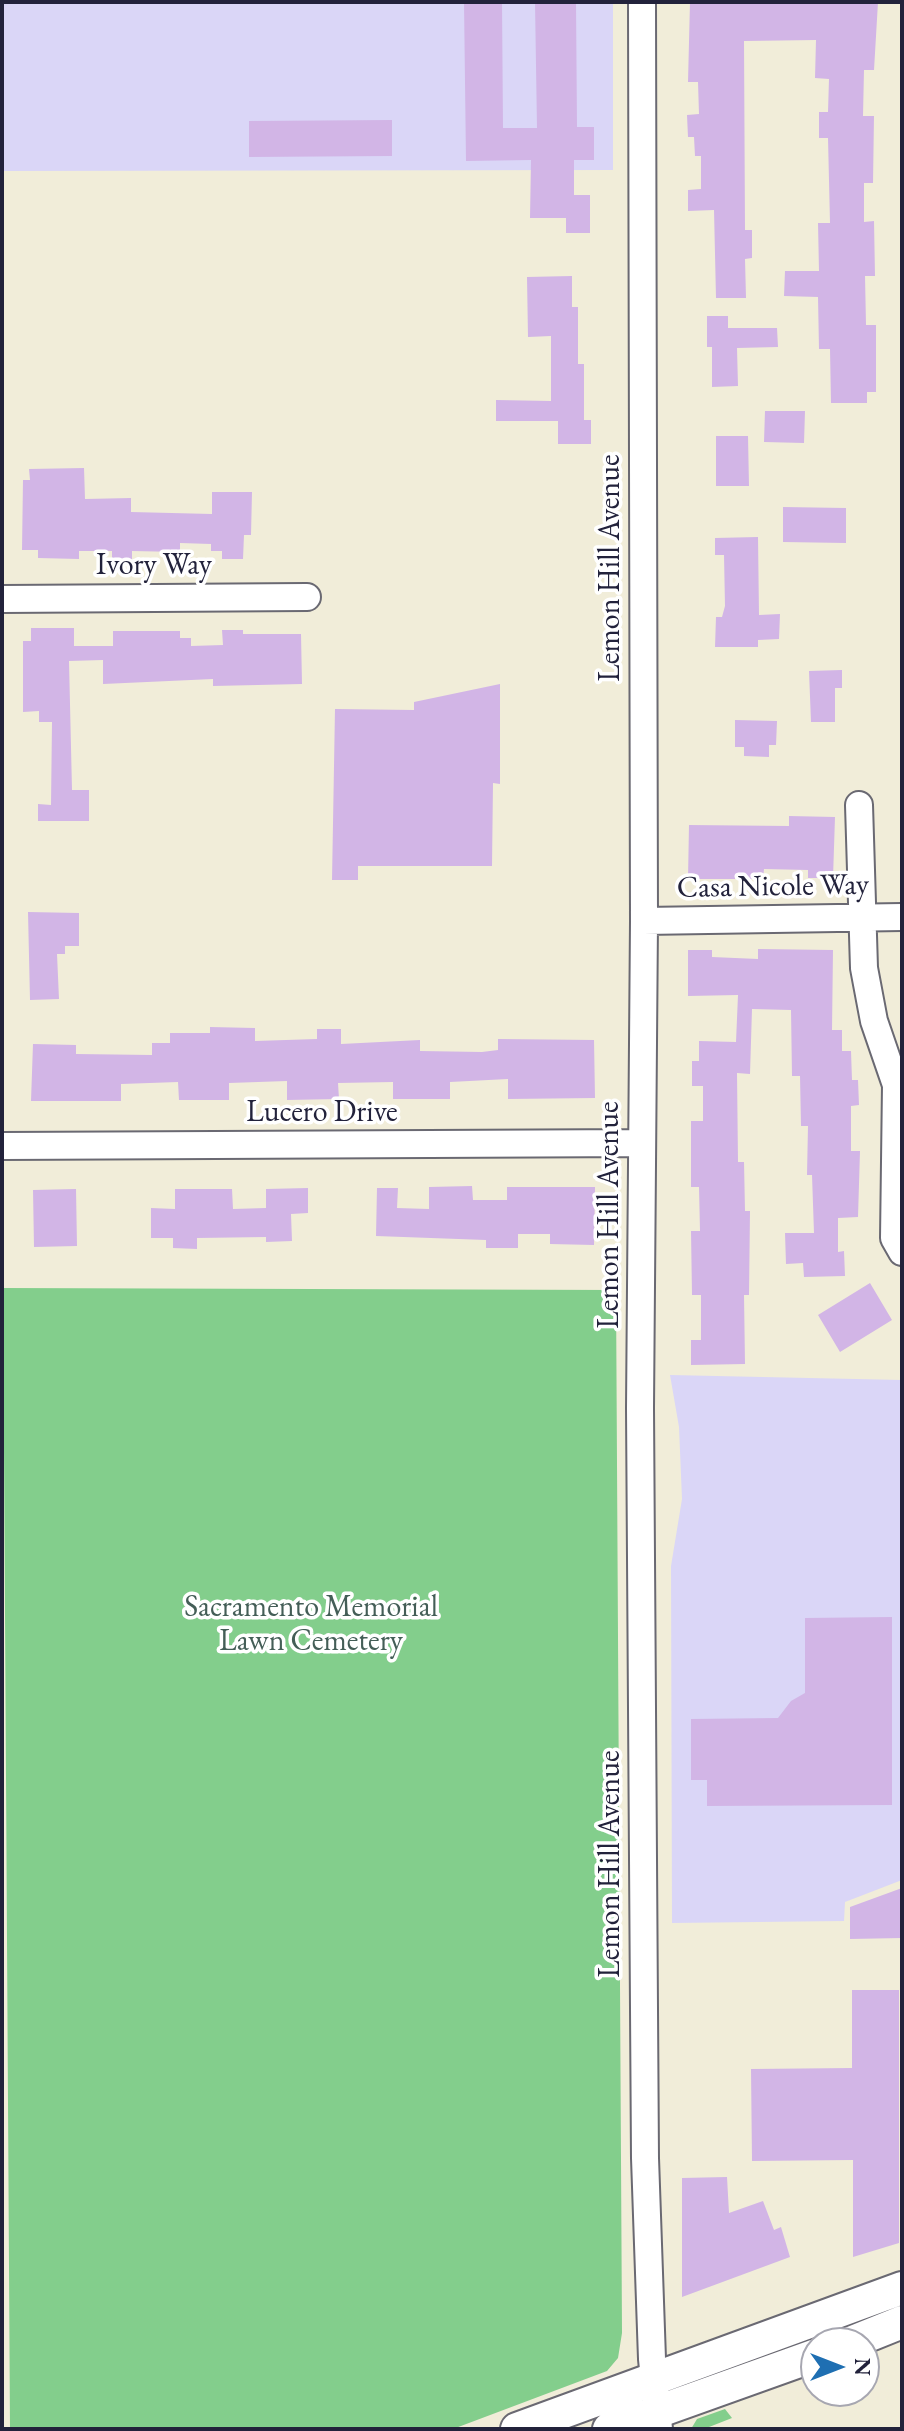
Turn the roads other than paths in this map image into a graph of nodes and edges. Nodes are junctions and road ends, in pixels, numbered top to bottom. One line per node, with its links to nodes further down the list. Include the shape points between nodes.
1 (642, 2): 7 (street, Lemon Hill Avenue)
2 (307, 597): 3 (street, Ivory Way)
3 (2, 599)
4 (859, 805): 5 (street)
5 (860, 917): 6 (street, Casa Nicole Way); 7 (street, Casa Nicole Way); 10 (street, via 874,1021 896,1085 894,1238)
6 (902, 917)
7 (644, 921): 8 (street, Lemon Hill Avenue)
8 (642, 1143): 9 (street, Lucero Drive); 15 (street, Lemon Hill Avenue, via 645,2144)
9 (2, 1146)
10 (902, 1252)
11 (902, 2288): 15 (main road)
12 (902, 2322): 13 (main road)
13 (880, 2331)
14 (800, 2362): 16 (main road)
15 (653, 2378): 16 (street, Lemon Hill Avenue); 17 (main road)
16 (658, 2420): 18 (main road)
17 (517, 2429)
18 (609, 2429)

